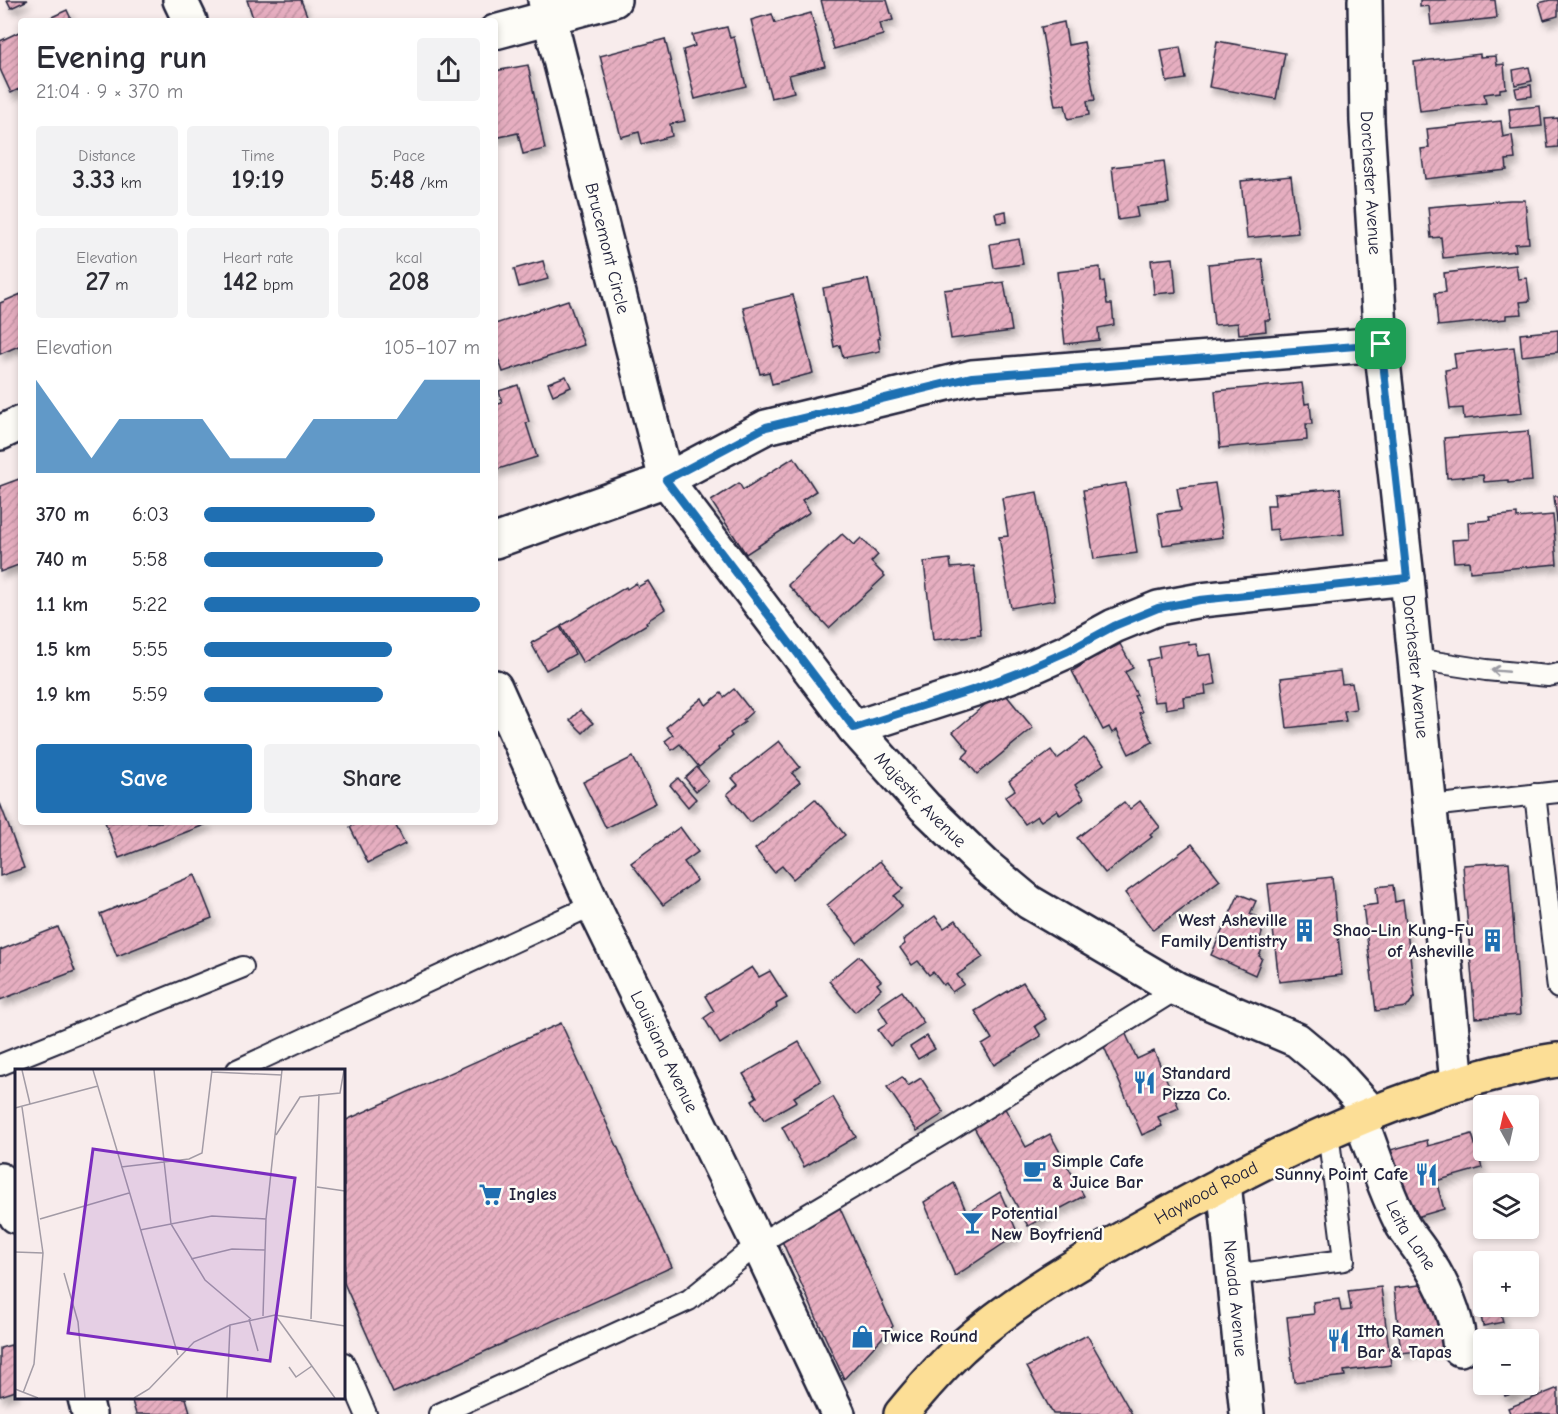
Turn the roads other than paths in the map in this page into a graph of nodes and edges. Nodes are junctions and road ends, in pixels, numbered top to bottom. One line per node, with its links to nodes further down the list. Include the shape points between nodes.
1 (180, 0): 5 (street)
2 (614, 0): 4 (street)
3 (1365, 0): 7 (street, Dorchester Avenue, via 1367,121)
4 (547, 9): 6 (street); 10 (street, Brucemont Circle)
5 (189, 18)
6 (498, 31)
7 (1381, 344): 10 (street, via 972,377 766,427); 12 (street, Dorchester Avenue)
8 (18, 424): 9 (street)
9 (0, 433)
10 (666, 480): 11 (street); 16 (street, Majestic Avenue)
11 (498, 540)
12 (1407, 578): 13 (street, Dorchester Avenue); 16 (street, via 1158,608 1023,671)
13 (1415, 659): 14 (lane, one-way to 13, via 1486,670); 19 (street, Dorchester Avenue)
14 (1558, 674)
15 (498, 694): 20 (street, Louisiana Avenue)
16 (854, 728): 23 (street, Majestic Avenue, via 925,807 1029,902)
17 (1558, 792): 18 (lane)
18 (1535, 794): 19 (lane); 22 (lane)
19 (1430, 806): 27 (street, Dorchester Avenue)
20 (593, 905): 26 (lane); 33 (street, Louisiana Avenue)
21 (243, 967): 25 (lane)
22 (1558, 988)
23 (1177, 989): 28 (street, Majestic Avenue, via 1297,1040 1333,1070); 33 (lane)
24 (1556, 1063): 27 (main road, Haywood Road)
25 (0, 1065)
26 (241, 1069)
27 (1457, 1083): 28 (main road, Haywood Road)
28 (1366, 1116): 29 (main road, Haywood Road); 35 (street, Leita Lane, via 1389,1197 1404,1228 1439,1278 1452,1307)
29 (1328, 1132): 31 (main road, Haywood Road); 34 (lane, via 1344,1260)
30 (0, 1180): 32 (street)
31 (1224, 1182): 34 (street, Nevada Avenue); 42 (main road, Haywood Road, via 1092,1255 1025,1298 962,1347)
32 (15, 1214)
33 (758, 1244): 40 (lane, via 689,1300); 41 (street, Louisiana Avenue)
34 (1233, 1275): 43 (street, Nevada Avenue)
35 (1460, 1350)
36 (345, 1366): 39 (lane)
37 (85, 1399): 38 (street)
38 (89, 1414)
39 (366, 1414)
40 (439, 1414)
41 (838, 1414)
42 (901, 1414)
43 (1247, 1414)

